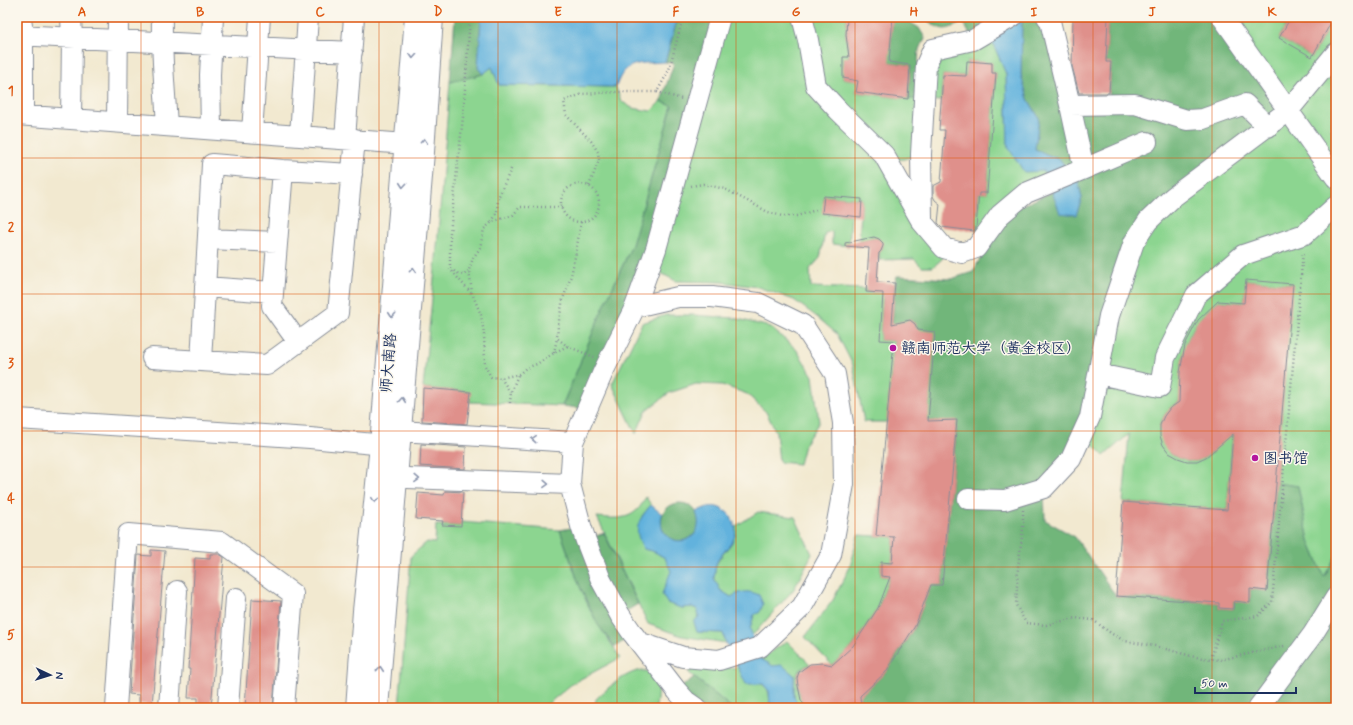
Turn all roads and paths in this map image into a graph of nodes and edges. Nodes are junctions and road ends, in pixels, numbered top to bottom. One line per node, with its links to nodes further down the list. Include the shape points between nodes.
1 (71, 17): 18 (street)
2 (118, 17): 19 (street)
3 (162, 17): 20 (street)
4 (213, 17): 21 (street)
5 (260, 17): 22 (street)
6 (308, 17): 23 (street)
7 (354, 17): 24 (street)
8 (416, 17): 40 (main road, 师大南路, one-way to 40)
9 (432, 17): 76 (main road, 师大南路, one-way to 9, via 422,160)
10 (470, 17): 57 (path, via 463,117 450,233)
11 (683, 17): 26 (path, via 668,70)
12 (720, 17): 27 (street)
13 (802, 17): 53 (street, via 816,86 884,155)
14 (1012, 17): 53 (street, via 973,40 933,49 926,65 921,154)
15 (1048, 17): 28 (street)
16 (1222, 17): 29 (street)
17 (20, 29): 18 (street); 30 (street)
18 (72, 38): 19 (street); 31 (street)
19 (118, 40): 20 (street); 32 (street)
20 (161, 42): 21 (street); 33 (street)
21 (211, 45): 22 (street); 35 (street)
22 (258, 47): 23 (street); 36 (street)
23 (305, 50): 24 (street); 37 (street)
24 (352, 52): 38 (street)
25 (1336, 53): 29 (street)
26 (657, 92): 27 (path); 46 (path, via 582,94 564,101 566,115 598,152 599,160)
27 (696, 102): 47 (street)
28 (1070, 105): 34 (street, via 1135,104 1187,120 1203,119 1245,104); 42 (street)
29 (1289, 110): 34 (street); 45 (street)
30 (20, 115): 31 (street)
31 (71, 119): 32 (street)
32 (117, 122): 33 (street)
33 (167, 126): 35 (street)
34 (1268, 127): 71 (street, via 1173,197 1148,221 1134,242 1109,316)
35 (212, 129): 36 (street)
36 (252, 132): 37 (street)
37 (300, 135): 38 (street)
38 (350, 139): 40 (street); 44 (street)
39 (1147, 142): 42 (street)
40 (407, 144): 76 (main road, 师大南路, one-way to 76)
41 (512, 167): 51 (path, via 498,198 497,212)
42 (1084, 169): 53 (street, via 1026,193 1000,215 976,248 962,253 944,248)
43 (283, 170): 44 (street); 55 (street, via 212,164); 56 (street)
44 (352, 174): 64 (street, via 338,313)
45 (1336, 178)
46 (589, 186): 49 (path, via 578,184 567,190); 52 (path, via 598,195 599,207 593,218)
47 (672, 188): 50 (path, via 703,184 725,189 768,212 782,216 797,216); 62 (street, via 656,248)
48 (1336, 206): 54 (street)
49 (562, 207): 51 (path, via 520,207 513,215); 52 (path, via 569,218)
50 (819, 210)
51 (492, 222): 58 (path, via 484,229 480,248)
52 (581, 222): 63 (path)
53 (922, 222)
54 (1304, 234): 71 (street, via 1244,255 1196,295 1165,358 1160,388); 87 (path, via 1272,602 1258,616 1222,621)
55 (208, 239): 56 (street); 59 (street)
56 (277, 242): 60 (street)
57 (450, 269): 58 (path, via 464,275); 61 (path)
58 (468, 270): 61 (path)
59 (205, 287): 60 (street); 68 (street)
60 (273, 292): 64 (street, via 272,306)
61 (472, 293): 72 (path, via 481,315 484,366 492,376)
62 (635, 307): 69 (street); 86 (street, via 678,297 712,297 758,303 803,325 835,374 843,423 844,484 830,555 802,607 760,647 720,660 683,657)
63 (557, 338): 65 (path); 66 (path)
64 (298, 342): 68 (street, via 267,365)
65 (567, 346): 66 (path); 69 (path)
66 (554, 353): 70 (path)
67 (152, 358): 68 (street)
68 (201, 361)
69 (608, 362): 77 (street)
70 (519, 374): 72 (path); 73 (path)
71 (1098, 374): 80 (street, via 1090,417 1071,459 1044,488)
72 (501, 378): 73 (path)
73 (511, 392): 74 (path)
74 (510, 404)
75 (17, 419): 76 (street, via 310,438)
76 (390, 438): 77 (street, one-way to 76); 78 (main road, 师大南路)
77 (573, 442): 79 (street)
78 (387, 478): 79 (street, one-way to 79); 92 (main road, 师大南路, one-way to 92, via 364,611); 93 (main road, 师大南路, one-way to 78)
79 (570, 484): 86 (street, via 581,526 601,580 620,615)
80 (1023, 494): 81 (street, via 1005,500); 87 (path, via 1023,529 1016,605 1026,623 1046,625 1075,618 1093,620 1125,640)
81 (968, 499)
82 (177, 591): 89 (street)
83 (1336, 597): 85 (street)
84 (236, 598): 90 (street)
85 (1308, 642): 87 (path, via 1220,660); 95 (street)
86 (641, 643): 94 (street, via 677,691)
87 (1211, 659)
88 (116, 708): 91 (street, via 128,534 222,542 293,594)
89 (169, 708)
90 (228, 708)
91 (284, 708)
92 (357, 708)
93 (377, 708)
94 (696, 708)
95 (1258, 708)

